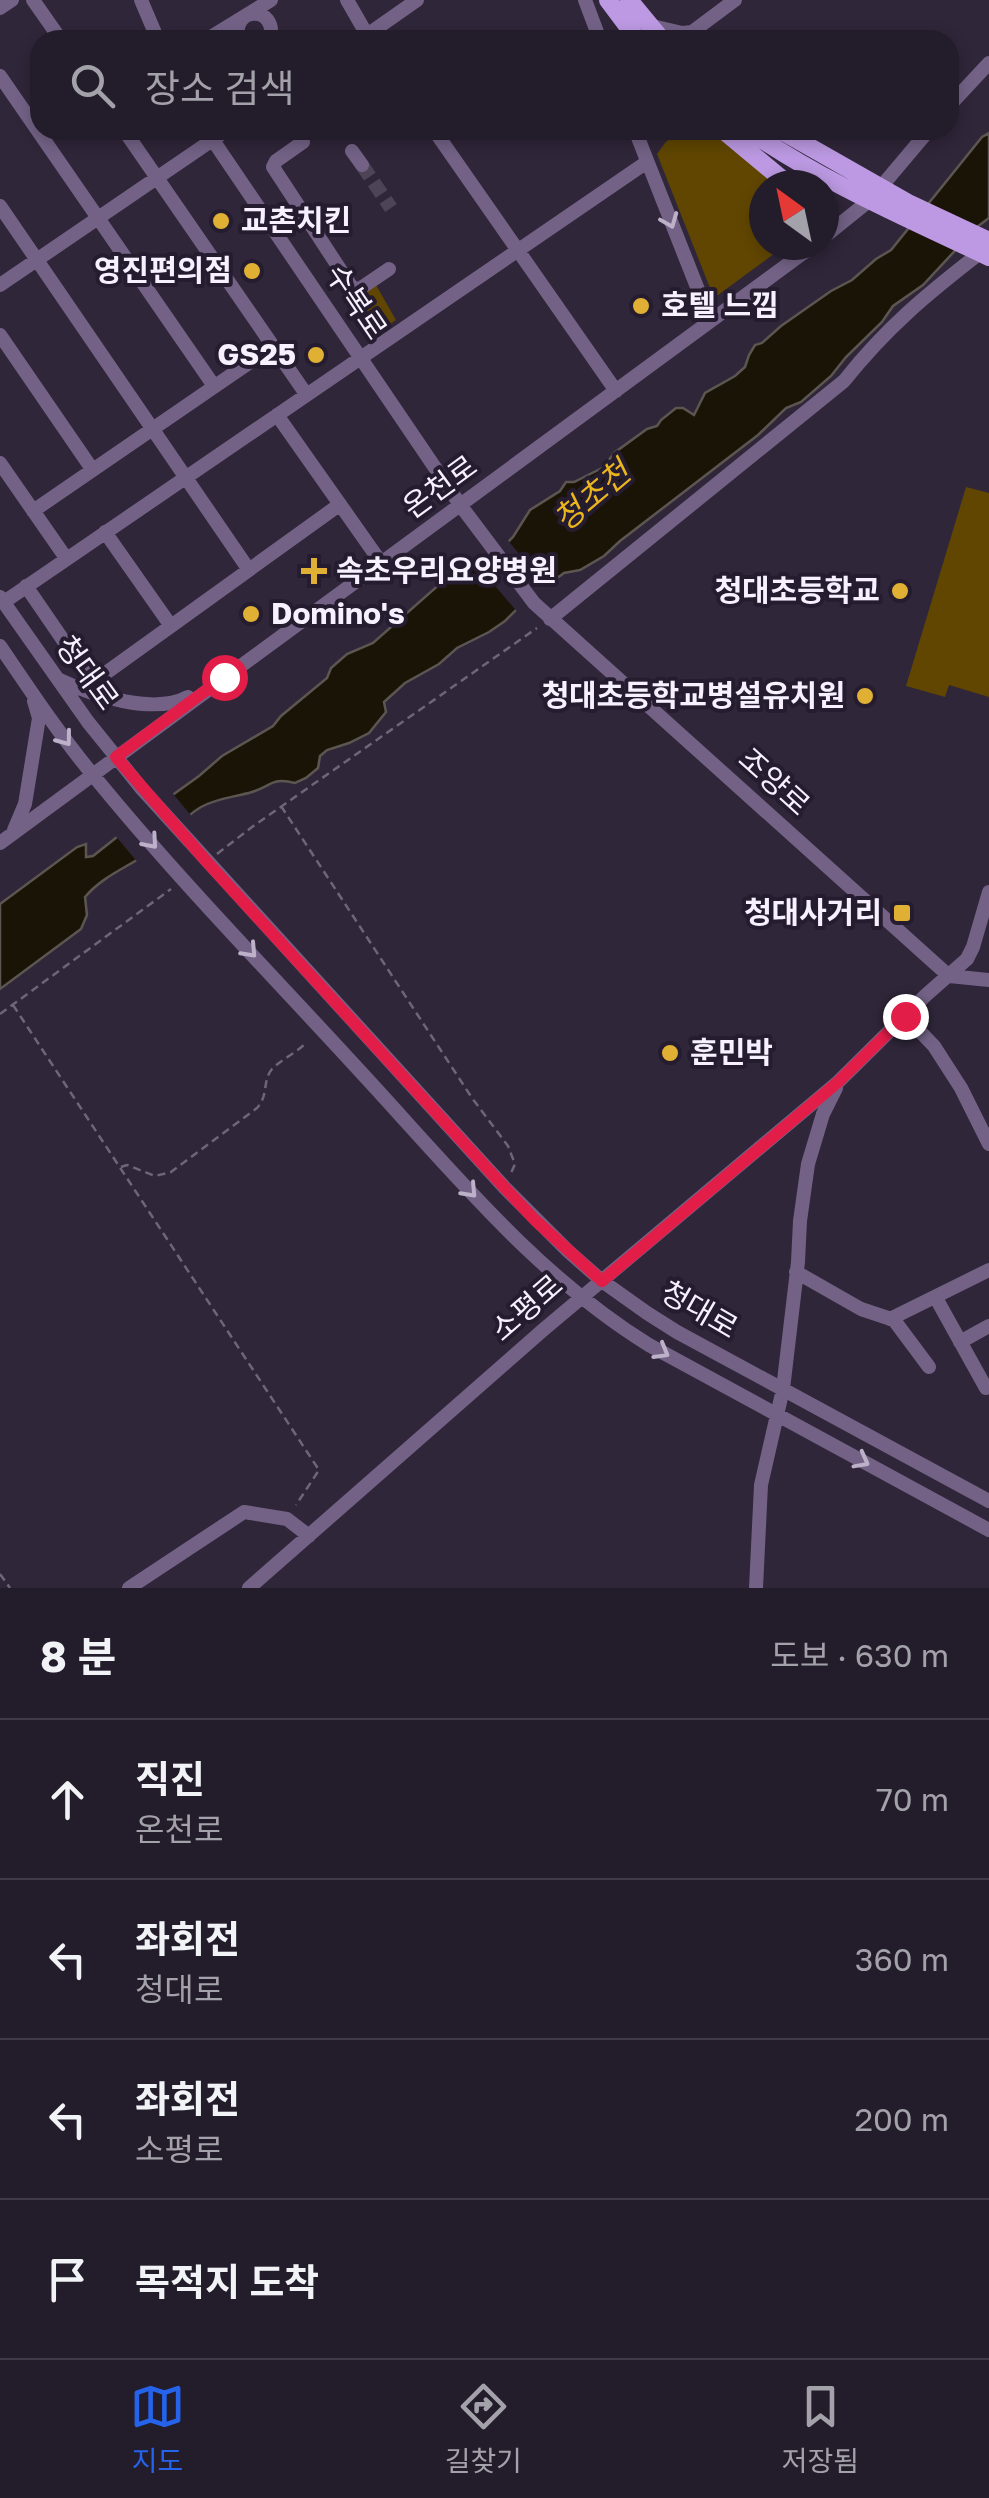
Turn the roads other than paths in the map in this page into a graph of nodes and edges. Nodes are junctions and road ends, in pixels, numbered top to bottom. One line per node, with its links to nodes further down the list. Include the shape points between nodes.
1 (12, 0): 12 (street)
2 (33, 0): 14 (street)
3 (141, 0): 15 (street)
4 (271, 0): 13 (street)
5 (347, 0): 19 (street)
6 (416, 0): 20 (street)
7 (585, 0): 21 (street)
8 (608, 0): 22 (main road)
9 (630, 0): 23 (main road)
10 (735, 0): 24 (street)
11 (747, 0): 25 (street)
12 (0, 8)
13 (244, 16): 16 (street); 17 (street); 18 (street, via 266,18)
14 (54, 30)
15 (154, 30)
16 (222, 30)
17 (238, 30)
18 (272, 30)
19 (361, 30)
20 (376, 30)
21 (592, 30)
22 (640, 30)
23 (642, 30)
24 (695, 30)
25 (710, 30)
26 (989, 63): 28 (street)
27 (0, 76): 29 (street)
28 (959, 95)
29 (30, 119)
30 (44, 140): 48 (street)
31 (131, 140): 45 (street)
32 (203, 140): 45 (street)
33 (212, 140): 59 (street, 수복로)
34 (441, 140): 51 (street)
35 (639, 140): 42 (street)
36 (735, 140): 44 (main road)
37 (762, 140): 46 (main road)
38 (797, 140): 46 (main road)
39 (921, 140): 46 (street)
40 (303, 142): 54 (street, via 273,168 351,286 360,289)
41 (352, 150): 43 (street)
42 (647, 162): 51 (street); 56 (street, one-way to 56)
43 (362, 166)
44 (771, 170)
45 (158, 178): 48 (street); 58 (street)
46 (876, 194): 49 (street); 50 (main road)
47 (0, 206): 52 (street)
48 (98, 218): 52 (street); 60 (street)
49 (839, 225)
50 (985, 246): 77 (street, via 874,343 844,381)
51 (517, 249): 59 (street); 61 (street)
52 (37, 260): 55 (street); 64 (street)
53 (793, 260): 56 (street, 온천로)
54 (389, 269)
55 (0, 285)
56 (710, 320): 61 (street, 온천로)
57 (0, 334): 66 (street)
58 (272, 347): 60 (street); 62 (street)
59 (360, 356): 62 (street); 69 (street, 수복로)
60 (214, 386): 64 (street)
61 (616, 391): 69 (street, 온천로)
62 (306, 394): 63 (street)
63 (276, 415): 67 (street); 68 (street)
64 (153, 428): 66 (street); 67 (street)
65 (0, 462): 70 (street)
66 (92, 469): 70 (street)
67 (187, 478): 71 (street); 74 (street)
68 (339, 505): 73 (street); 74 (street)
69 (461, 506): 73 (street, 온천로); 77 (street, 조양로)
70 (33, 511): 72 (street)
71 (105, 532): 72 (street); 78 (street)
72 (66, 558): 75 (street)
73 (382, 564): 80 (street, 온천로)
74 (248, 570): 78 (street)
75 (26, 586): 76 (street); 78 (street, via 85,672 103,675)
76 (2, 599): 81 (street, 청대로)
77 (550, 618): 87 (street, 조양로)
78 (171, 626)
79 (0, 646): 82 (street, 청대로)
80 (224, 677): 81 (street, via 176,704 154,705 97,695); 83 (street, 온천로)
81 (55, 678): 83 (street, 청대로)
82 (31, 690): 84 (street, 청대로, one-way to 84); 85 (street, via 39,718 25,804)
83 (116, 757): 84 (street, 온천로); 94 (street, 청대로, via 505,1188)
84 (92, 774): 85 (street, 온천로); 95 (street, 청대로, one-way to 95, via 507,1230)
85 (6, 838)
86 (989, 892): 87 (street, 소평로, via 973,947)
87 (949, 976): 88 (street); 89 (street, 소평로)
88 (989, 980)
89 (905, 1016): 90 (street, 소평로); 91 (street, via 934,1046)
90 (838, 1082): 93 (street, via 808,1164); 94 (street, 소평로)
91 (989, 1144)
92 (989, 1270): 96 (street)
93 (796, 1272): 97 (street); 102 (street)
94 (602, 1281): 95 (street, 소평로); 102 (street, 청대로, via 678,1332)
95 (581, 1298): 103 (street, 청대로, one-way to 103, via 649,1345); 106 (street, 소평로)
96 (936, 1298): 97 (street); 99 (street)
97 (890, 1319): 100 (street)
98 (989, 1326): 99 (street)
99 (960, 1342): 101 (street)
100 (929, 1367)
101 (989, 1386)
102 (784, 1389): 103 (street); 104 (street, 청대로)
103 (777, 1414): 105 (street, 청대로, one-way to 105); 109 (street, via 762,1485)
104 (989, 1501)
105 (989, 1530)
106 (309, 1536): 107 (street, via 287,1519 244,1512); 108 (street, 소평로)
107 (129, 1588)
108 (249, 1588)
109 (756, 1588)

